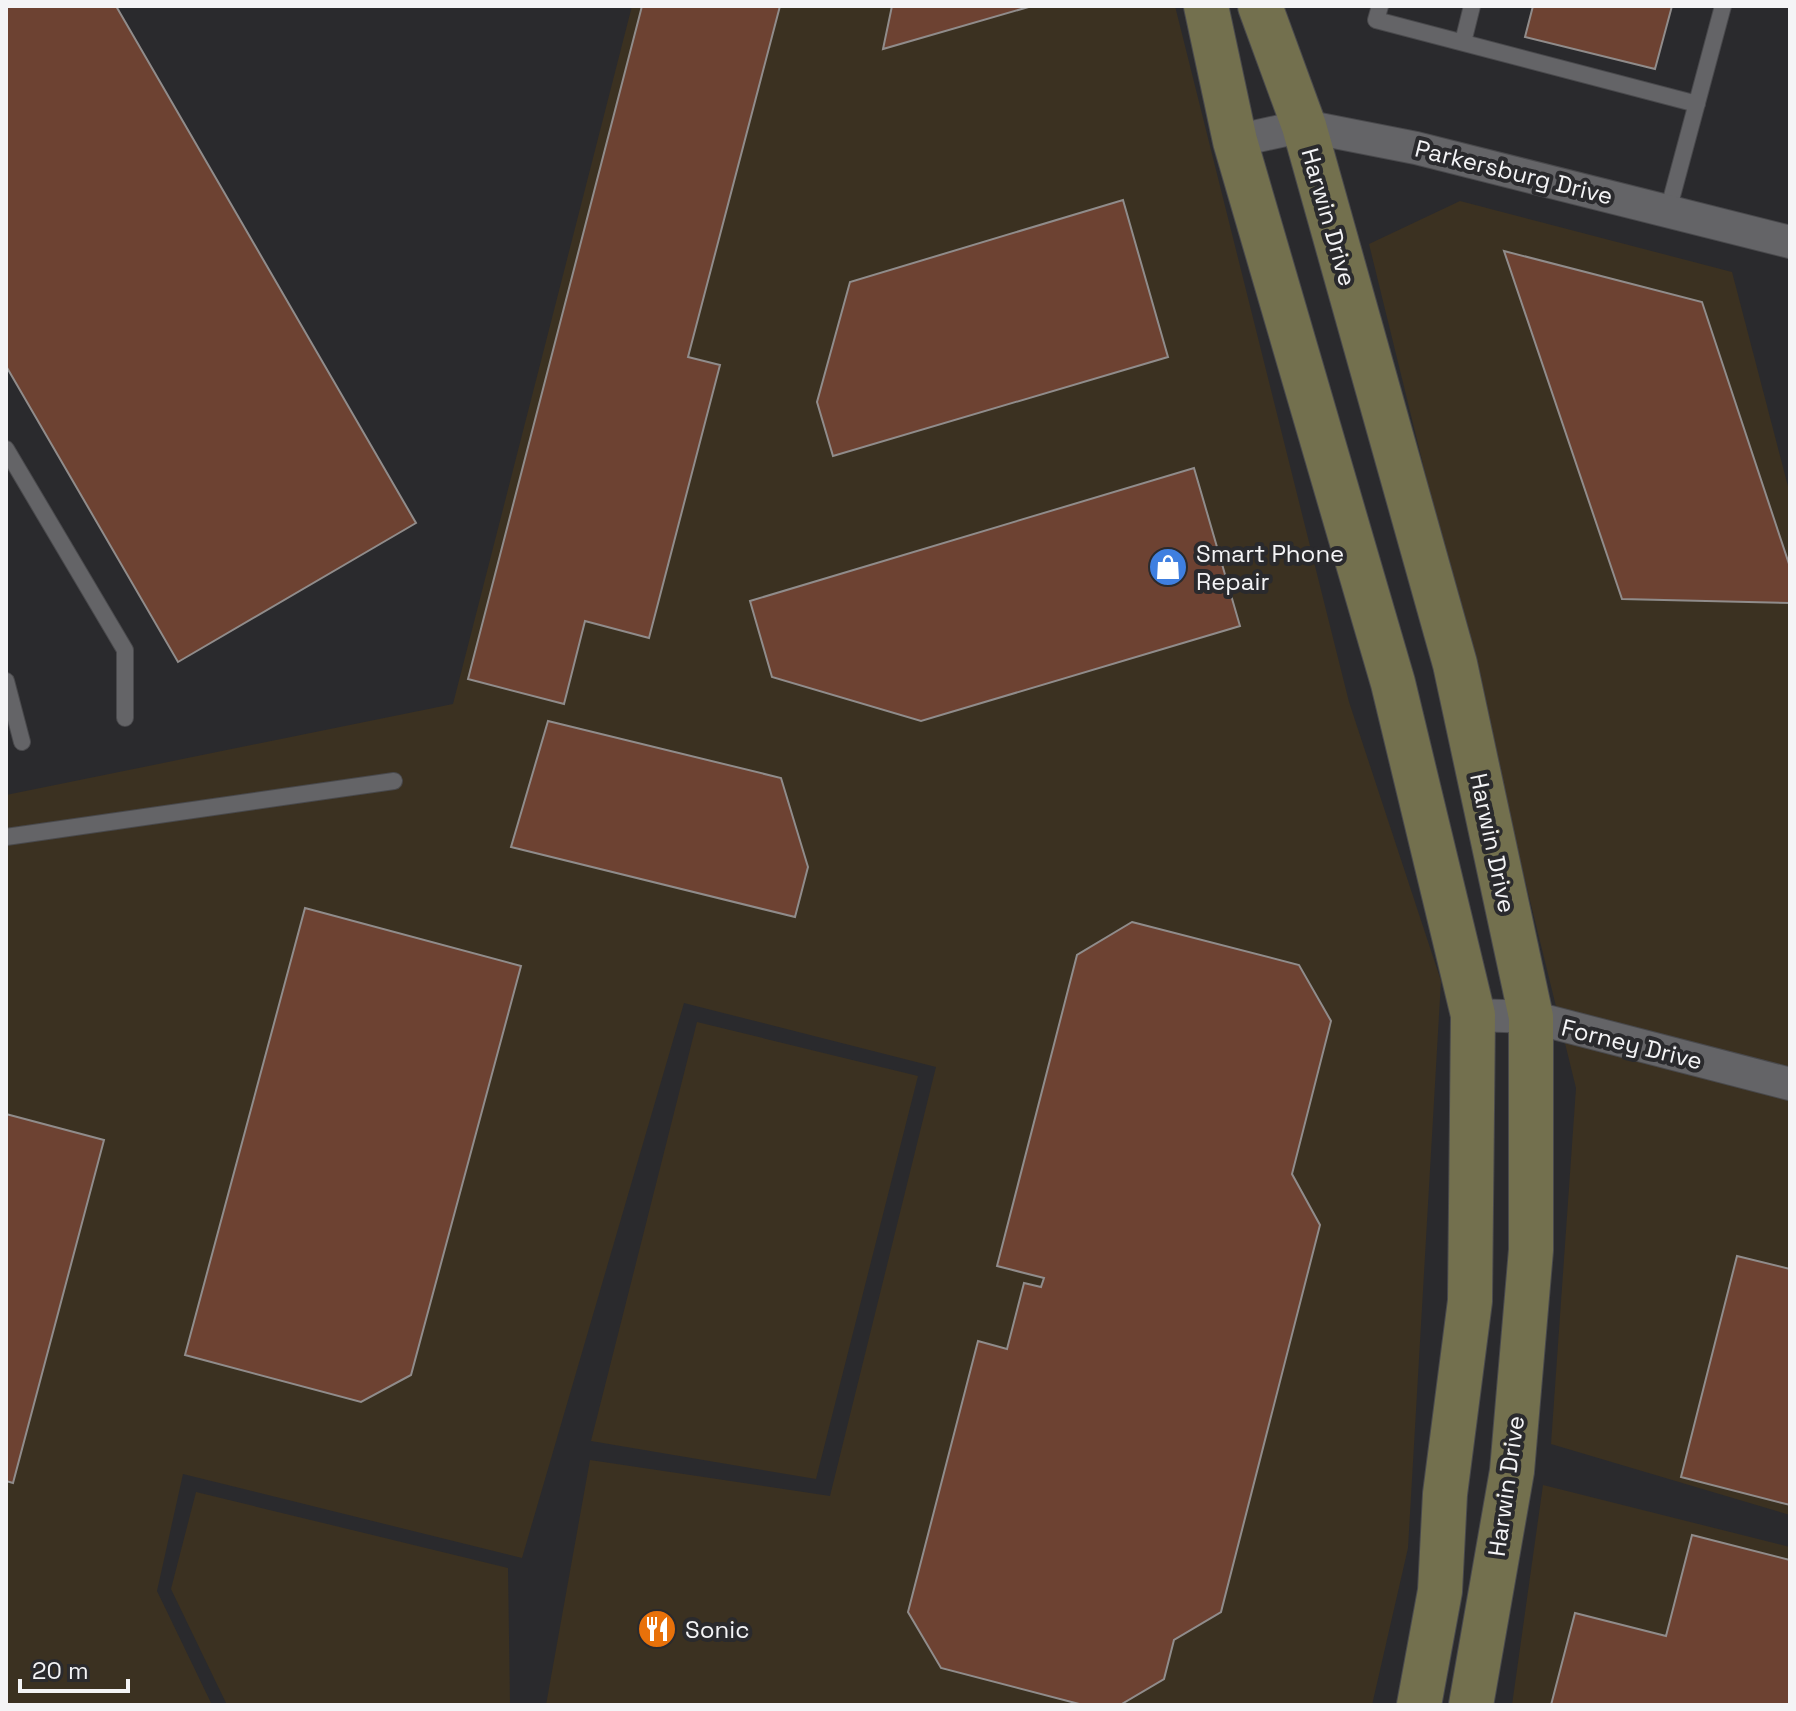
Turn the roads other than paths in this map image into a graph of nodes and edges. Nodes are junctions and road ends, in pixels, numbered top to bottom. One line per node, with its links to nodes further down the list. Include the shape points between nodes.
1 (1206, 6): 9 (main road)
2 (1260, 6): 8 (main road, Harwin Drive)
3 (1380, 6): 6 (lane, via 1376,20)
4 (1472, 6): 6 (lane)
5 (1723, 6): 7 (lane)
6 (1463, 42): 7 (lane)
7 (1697, 104): 10 (lane)
8 (1304, 126): 9 (street, Parkersburg Drive); 10 (street, Parkersburg Drive, via 1416,148); 13 (main road, Harwin Drive)
9 (1235, 141): 15 (main road)
10 (1668, 211): 11 (street, Parkersburg Drive)
11 (1790, 242)
12 (6, 449): 16 (lane, via 125,650)
13 (1455, 664): 15 (main road); 21 (main road, Harwin Drive)
14 (6, 681): 17 (lane)
15 (1393, 683): 20 (main road)
16 (125, 718)
17 (22, 742)
18 (394, 781): 19 (lane)
19 (6, 837)
20 (1473, 1015): 21 (street, Forney Drive); 23 (main road, via 1470,1301 1445,1494 1440,1591)
21 (1531, 1017): 22 (street, Forney Drive); 24 (main road, Harwin Drive, via 1531,1250 1512,1471)
22 (1790, 1084)
23 (1419, 1705)
24 (1471, 1705)

